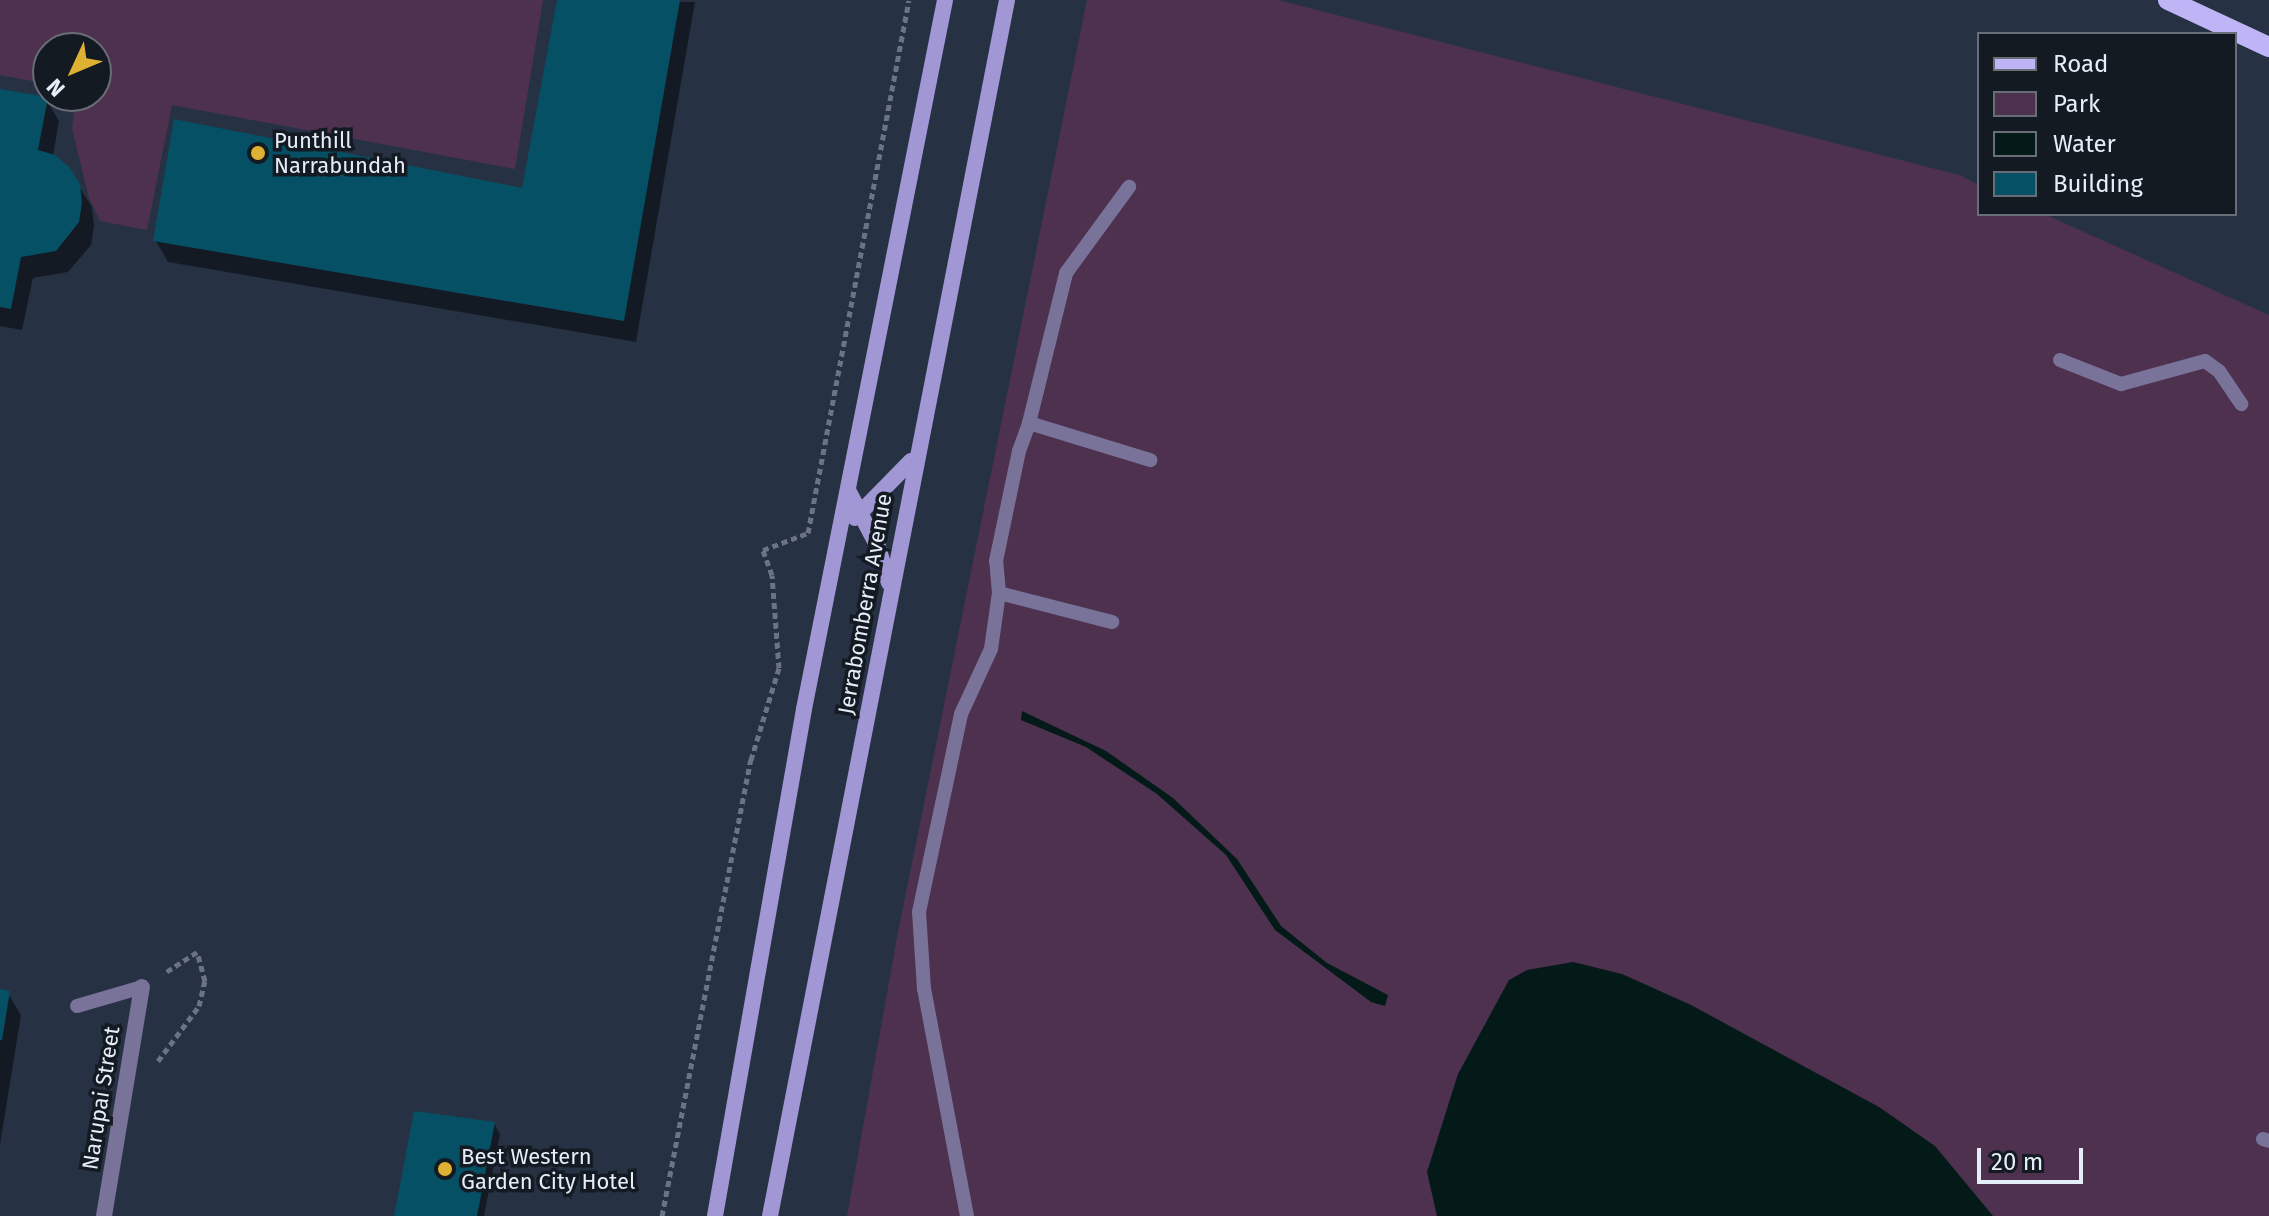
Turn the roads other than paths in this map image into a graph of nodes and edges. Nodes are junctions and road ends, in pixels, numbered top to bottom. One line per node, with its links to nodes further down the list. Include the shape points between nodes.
1 (945, 0): 13 (main road, Jerrabomberra Avenue)
2 (1007, 0): 11 (main road, Jerrabomberra Avenue)
3 (2168, 0): 5 (main road)
4 (2237, 32): 6 (main road)
5 (2237, 32)
6 (2269, 47)
7 (1129, 187): 10 (lane, via 1066,273)
8 (2060, 360): 9 (lane, via 2121,384 2205,361 2219,371)
9 (2241, 404)
10 (1029, 423): 12 (lane); 17 (lane, via 996,561)
11 (915, 456): 14 (main road); 16 (main road, Jerrabomberra Avenue)
12 (1150, 460)
13 (849, 492): 14 (main road); 15 (main road, Jerrabomberra Avenue)
14 (861, 513): 15 (main road); 16 (main road)
15 (843, 527): 22 (main road, Jerrabomberra Avenue, via 804,709)
16 (890, 585): 23 (main road, Jerrabomberra Avenue)
17 (999, 593): 18 (lane); 24 (lane, via 991,649 961,714 919,912 924,989)
18 (1112, 622)
19 (142, 987): 20 (lane); 21 (street, Narupai Street)
20 (77, 1006)
21 (104, 1216)
22 (715, 1216)
23 (770, 1216)
24 (967, 1216)

